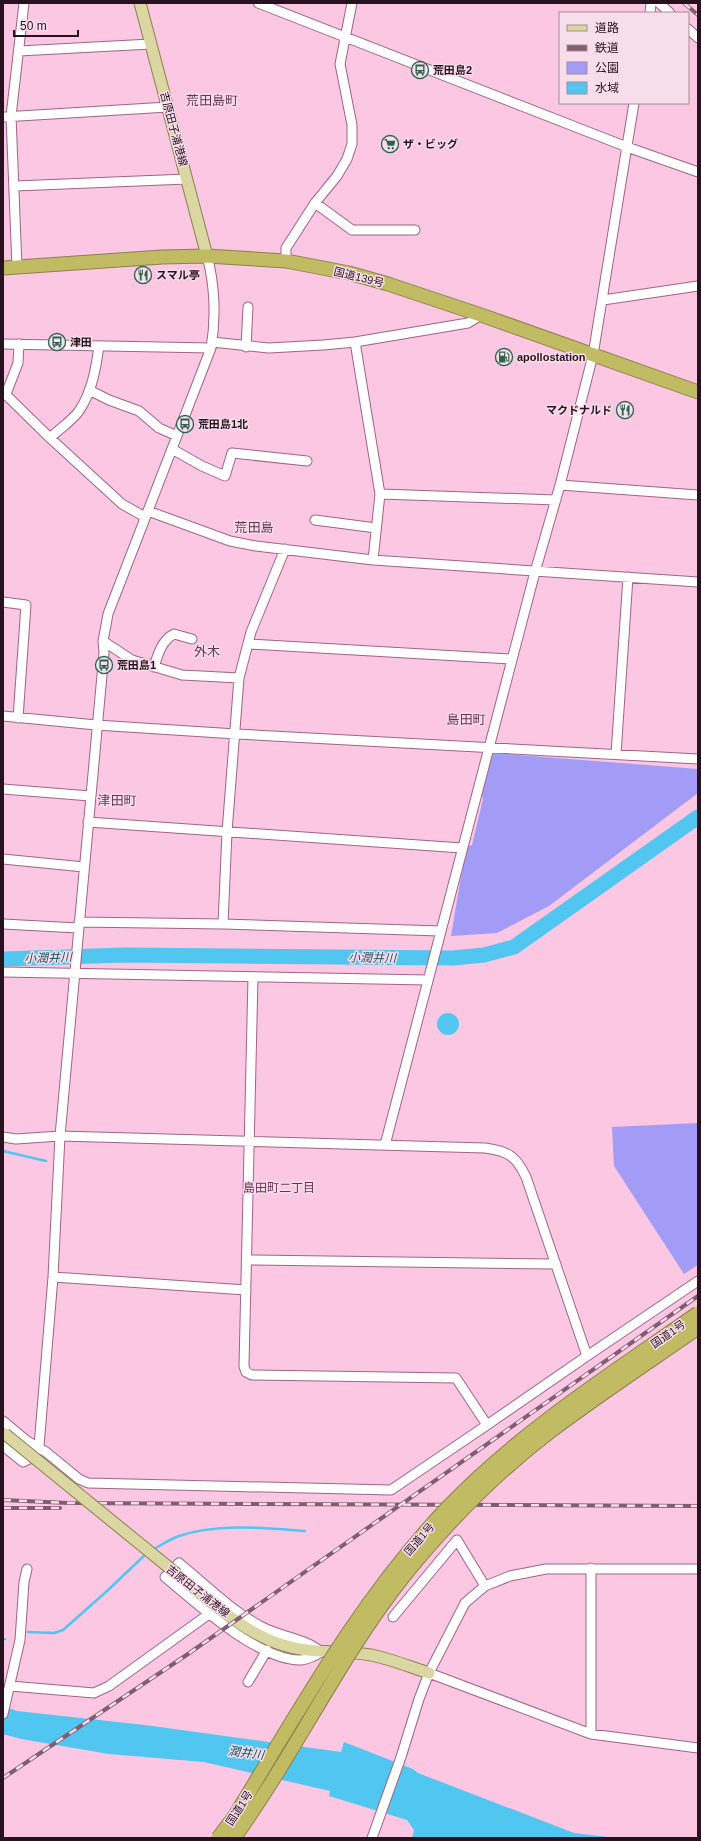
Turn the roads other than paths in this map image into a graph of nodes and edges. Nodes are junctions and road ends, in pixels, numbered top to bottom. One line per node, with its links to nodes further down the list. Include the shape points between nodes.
1 (24, 3): 11 (street)
2 (140, 3): 10 (main road, 吉原田子浦港線)
3 (258, 3): 8 (street)
4 (352, 3): 8 (street)
5 (658, 3): 6 (street)
6 (669, 12)
7 (689, 30): 9 (street)
8 (344, 36): 15 (street); 19 (street, via 340,64 352,125 352,144 337,176)
9 (698, 38)
10 (151, 44): 11 (street); 13 (main road, 吉原田子浦港線)
11 (19, 50): 14 (street)
12 (634, 104): 15 (street)
13 (168, 107): 14 (street); 17 (main road, 吉原田子浦港線)
14 (7, 117): 18 (street)
15 (627, 147): 16 (street); 26 (street)
16 (698, 172)
17 (187, 179): 18 (street); 21 (main road, 吉原田子浦港線)
18 (15, 186): 23 (street)
19 (315, 203): 20 (street, via 352,230); 22 (street, via 286,248)
20 (414, 230)
21 (207, 256): 22 (highway, 国道139号); 23 (highway, 国道139号); 32 (street, via 211,271 214,309)
22 (286, 261): 28 (highway, 国道139号, via 349,273)
23 (17, 267): 24 (highway, 国道139号)
24 (3, 268)
25 (698, 286): 26 (street)
26 (603, 300): 35 (street)
27 (248, 307): 34 (street)
28 (481, 315): 29 (street, via 468,323); 35 (highway, 国道139号)
29 (355, 342): 34 (street, via 269,348); 44 (street)
30 (3, 344): 31 (street)
31 (19, 344): 33 (street); 38 (street, via 18,363)
32 (212, 345): 33 (street); 34 (street); 39 (street)
33 (99, 346): 36 (street, via 96,370)
34 (246, 347)
35 (593, 355): 37 (highway, 国道139号); 43 (street)
36 (89, 390): 39 (street, via 139,411 159,428); 40 (street, via 79,411)
37 (698, 392)
38 (5, 397): 40 (street)
39 (177, 436): 41 (street)
40 (50, 438): 47 (street, via 122,504)
41 (172, 449): 42 (street, via 225,476 232,453); 47 (street)
42 (307, 461)
43 (560, 485): 45 (street); 46 (street)
44 (380, 494): 46 (street); 49 (street)
45 (698, 495)
46 (556, 500): 52 (street)
47 (146, 514): 50 (street, via 230,541); 57 (street, via 108,614)
48 (315, 520): 49 (street)
49 (376, 528): 51 (street)
50 (285, 549): 51 (street); 58 (street)
51 (373, 560): 52 (street)
52 (535, 572): 53 (street); 59 (street)
53 (628, 577): 54 (street); 67 (street)
54 (698, 582)
55 (3, 602): 63 (street, via 26,605)
56 (192, 639): 60 (street, via 174,634 169,636)
57 (102, 641): 60 (street, via 132,660); 64 (street, via 104,653)
58 (248, 644): 59 (street); 61 (street)
59 (512, 659): 66 (street)
60 (154, 667): 61 (street, via 182,675)
61 (239, 678): 65 (street)
62 (3, 716): 63 (street)
63 (18, 718): 64 (street)
64 (96, 725): 65 (street); 70 (street)
65 (236, 734): 66 (street); 72 (street)
66 (489, 748): 67 (street); 73 (street)
67 (616, 754): 68 (street)
68 (698, 759)
69 (3, 789): 70 (street)
70 (90, 796): 71 (street)
71 (88, 822): 72 (street); 75 (street)
72 (227, 832): 73 (street); 77 (street)
73 (462, 848): 79 (street)
74 (3, 859): 75 (street)
75 (84, 867): 78 (street)
76 (3, 924): 78 (street)
77 (223, 924): 78 (street); 79 (street)
78 (78, 925): 81 (street)
79 (440, 934): 83 (street)
80 (3, 972): 81 (street)
81 (74, 973): 82 (street); 84 (street)
82 (253, 977): 83 (street); 86 (street)
83 (429, 977): 87 (street)
84 (60, 1136): 85 (street, via 16,1139); 86 (street); 90 (street)
85 (3, 1137)
86 (250, 1142): 87 (street); 88 (street)
87 (385, 1145): 89 (street, via 485,1148 502,1150 512,1156 526,1177)
88 (247, 1260): 89 (street); 92 (street)
89 (556, 1264): 95 (street)
90 (53, 1277): 92 (street); 100 (street)
91 (698, 1281): 95 (street)
92 (246, 1290): 97 (street, via 246,1372 252,1375 456,1378)
93 (698, 1313): 115 (highway, 国道1号, bridge, via 549,1417 494,1463 446,1509 406,1553 366,1607 234,1817)
94 (698, 1328): 116 (highway, 国道1号, bridge, via 551,1431 490,1484 442,1532 404,1577 349,1652 271,1783)
95 (587, 1356): 97 (street)
96 (3, 1421): 100 (street, via 27,1441)
97 (487, 1425): 100 (street, via 392,1490 88,1483 79,1479)
98 (4, 1434): 108 (main road, 吉原田子浦港線, bridge, via 227,1614 257,1634 283,1646)
99 (3, 1446): 100 (street, via 23,1462 29,1459)
100 (39, 1446)
101 (591, 1568): 103 (street); 104 (street, via 546,1568 510,1576); 113 (street)
102 (27, 1569): 111 (street, via 23,1589 20,1640)
103 (698, 1569)
104 (484, 1586): 106 (street, via 457,1540); 109 (street, via 465,1603)
105 (209, 1614): 107 (street); 108 (street, via 164,1577 178,1562 251,1620 270,1631 308,1644); 111 (street, via 108,1686 94,1693)
106 (393, 1617)
107 (267, 1650): 108 (street, via 300,1660); 110 (street)
108 (321, 1652): 109 (main road, 吉原田子浦港線, via 370,1655)
109 (429, 1673): 113 (street); 117 (street)
110 (248, 1682)
111 (10, 1686): 112 (street)
112 (3, 1714)
113 (591, 1734): 114 (street)
114 (698, 1748)
115 (218, 1838)
116 (234, 1838)
117 (372, 1838)

